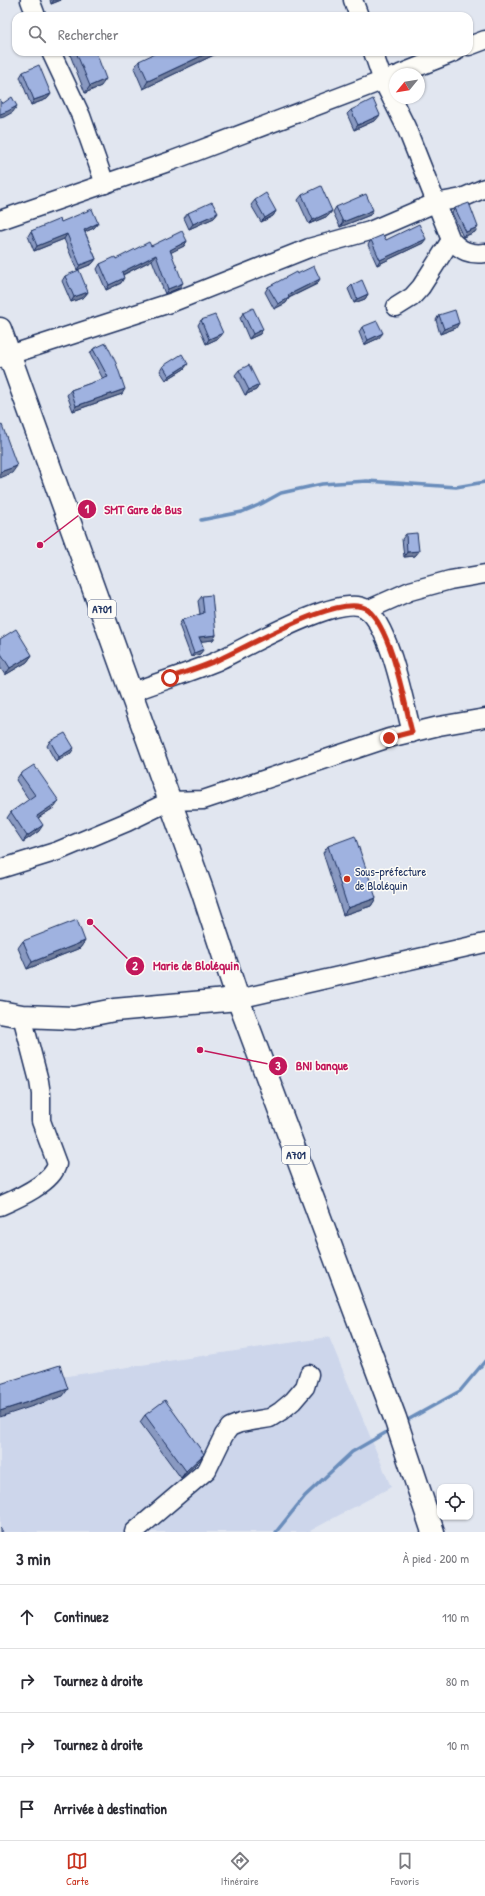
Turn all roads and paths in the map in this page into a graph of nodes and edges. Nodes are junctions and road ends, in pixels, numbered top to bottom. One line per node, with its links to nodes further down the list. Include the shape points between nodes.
1 (30, 0): 2 (street)
2 (34, 12)
3 (485, 40): 4 (street)
4 (473, 44)
5 (53, 56): 11 (street, via 81,116)
6 (375, 56): 9 (street)
7 (444, 56): 8 (street)
8 (415, 68)
9 (389, 78): 11 (street)
10 (398, 104): 13 (street)
11 (105, 184): 14 (street)
12 (485, 188): 13 (street, via 462,198)
13 (435, 203): 15 (street); 19 (street, via 370,231 309,248 173,302)
14 (0, 220)
15 (451, 240): 16 (street, via 461,250 476,255); 17 (street, via 421,287 412,297)
16 (485, 253)
17 (396, 307)
18 (0, 329): 19 (main road, A701)
19 (4, 356): 22 (main road, A701)
20 (485, 574): 21 (street, via 410,591)
21 (367, 610): 22 (street, via 353,605 319,612 289,624 214,662); 24 (street, via 383,634 391,654)
22 (132, 692): 25 (main road, A701)
23 (485, 718): 24 (street)
24 (412, 732): 25 (street, via 203,800)
25 (170, 801): 26 (street, via 127,822 58,850); 28 (main road, A701)
26 (0, 869)
27 (485, 943): 28 (street)
28 (238, 999): 30 (main road, via 114,1010 74,1018); 33 (main road, A701, via 395,1418 412,1468)
29 (0, 1012): 30 (main road)
30 (22, 1016): 31 (street, via 39,1081 41,1121 56,1164 48,1179)
31 (0, 1206)
32 (309, 1374): 34 (street, via 305,1387 281,1411 270,1418 240,1423 230,1428 206,1470)
33 (427, 1527)
34 (134, 1532)

